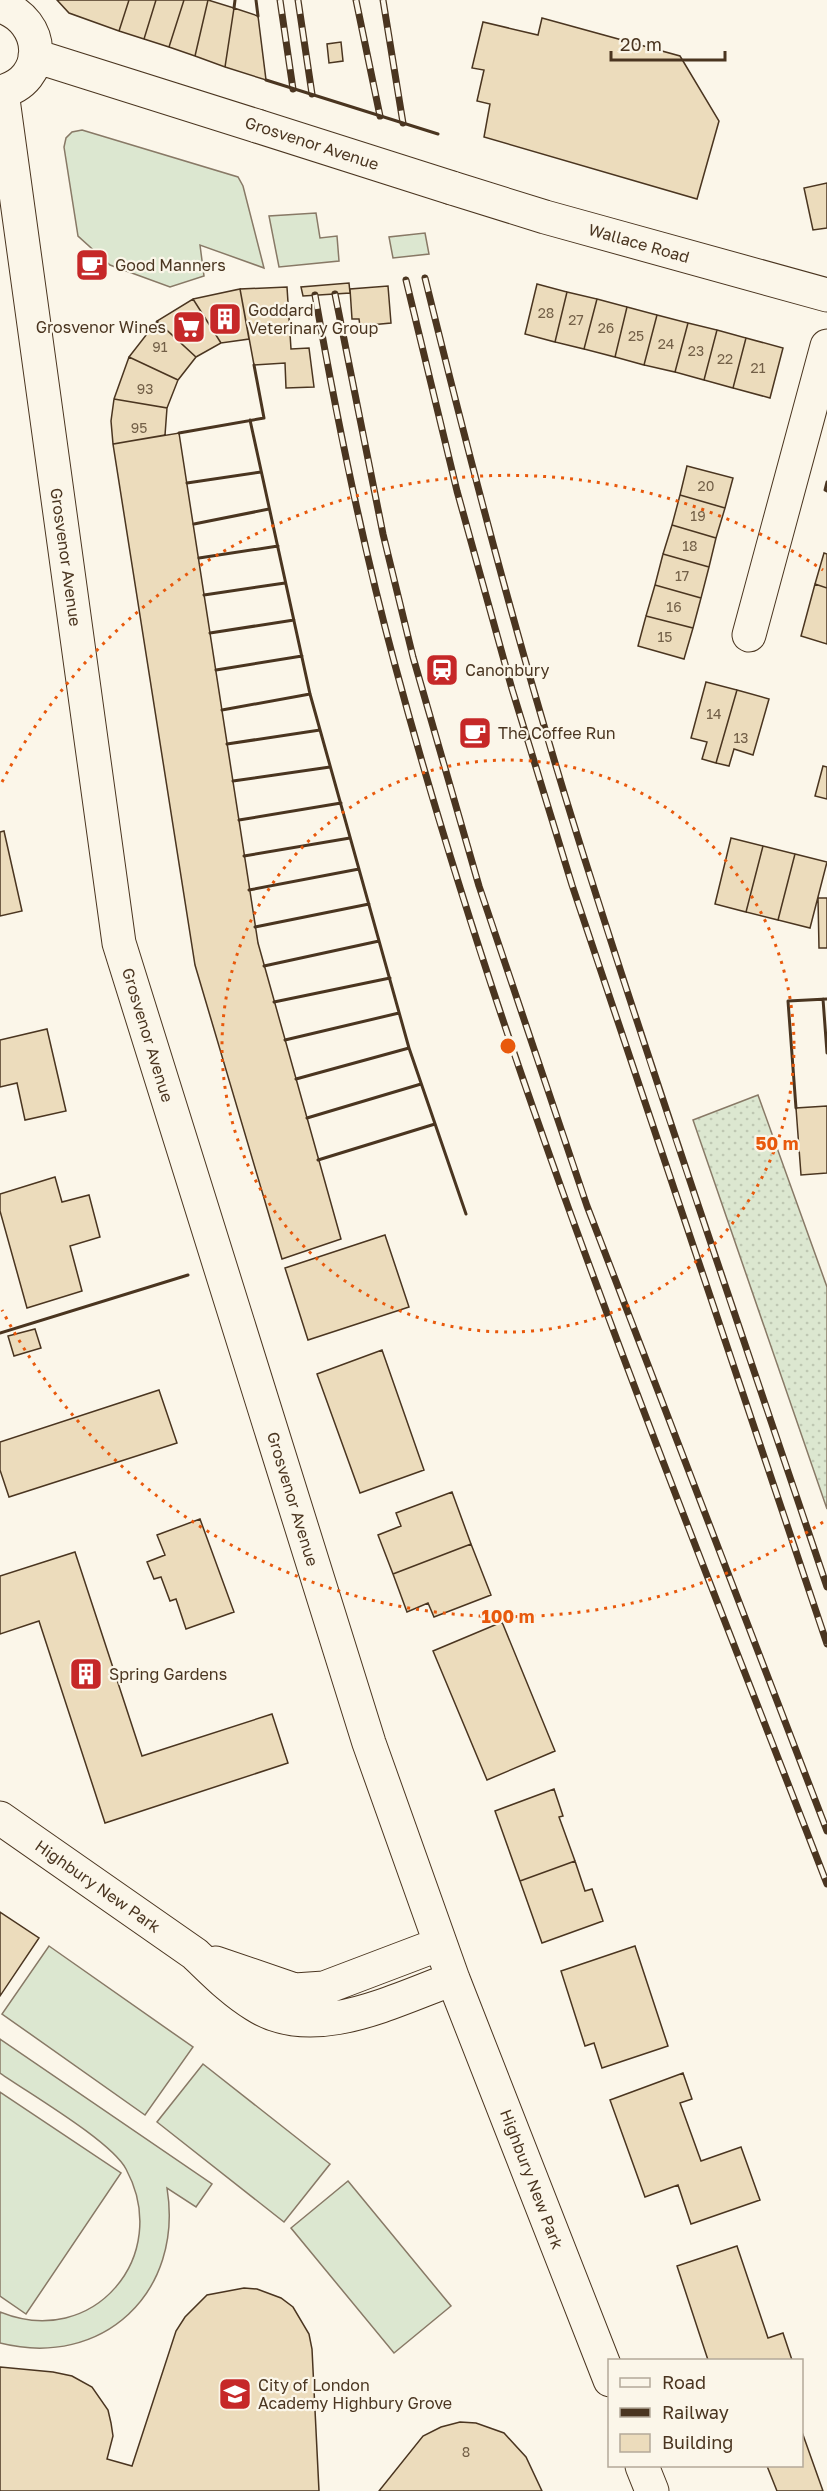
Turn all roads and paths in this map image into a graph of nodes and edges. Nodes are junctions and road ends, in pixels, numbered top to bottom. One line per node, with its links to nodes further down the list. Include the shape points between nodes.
1 (0, 6): 2 (street, via 24,19 35,42)
2 (35, 56): 3 (street, Grosvenor Avenue, via 25,79); 4 (street, Grosvenor Avenue, bridge)
3 (1, 92): 9 (street, Grosvenor Avenue, via 120,943 369,1743)
4 (452, 188): 5 (street, Wallace Road)
5 (827, 295)
6 (827, 346): 7 (street)
7 (749, 635)
8 (0, 1818): 10 (street, Highbury New Park)
9 (440, 1944): 10 (street, Highbury New Park, via 324,1988 295,1990); 11 (street, Highbury New Park)
10 (195, 1954): 11 (street, Highbury New Park, via 256,2006 295,2021 333,2018)
11 (453, 1979): 12 (street, Highbury New Park)
12 (608, 2377)
13 (642, 2467): 14 (street)
14 (652, 2491)

